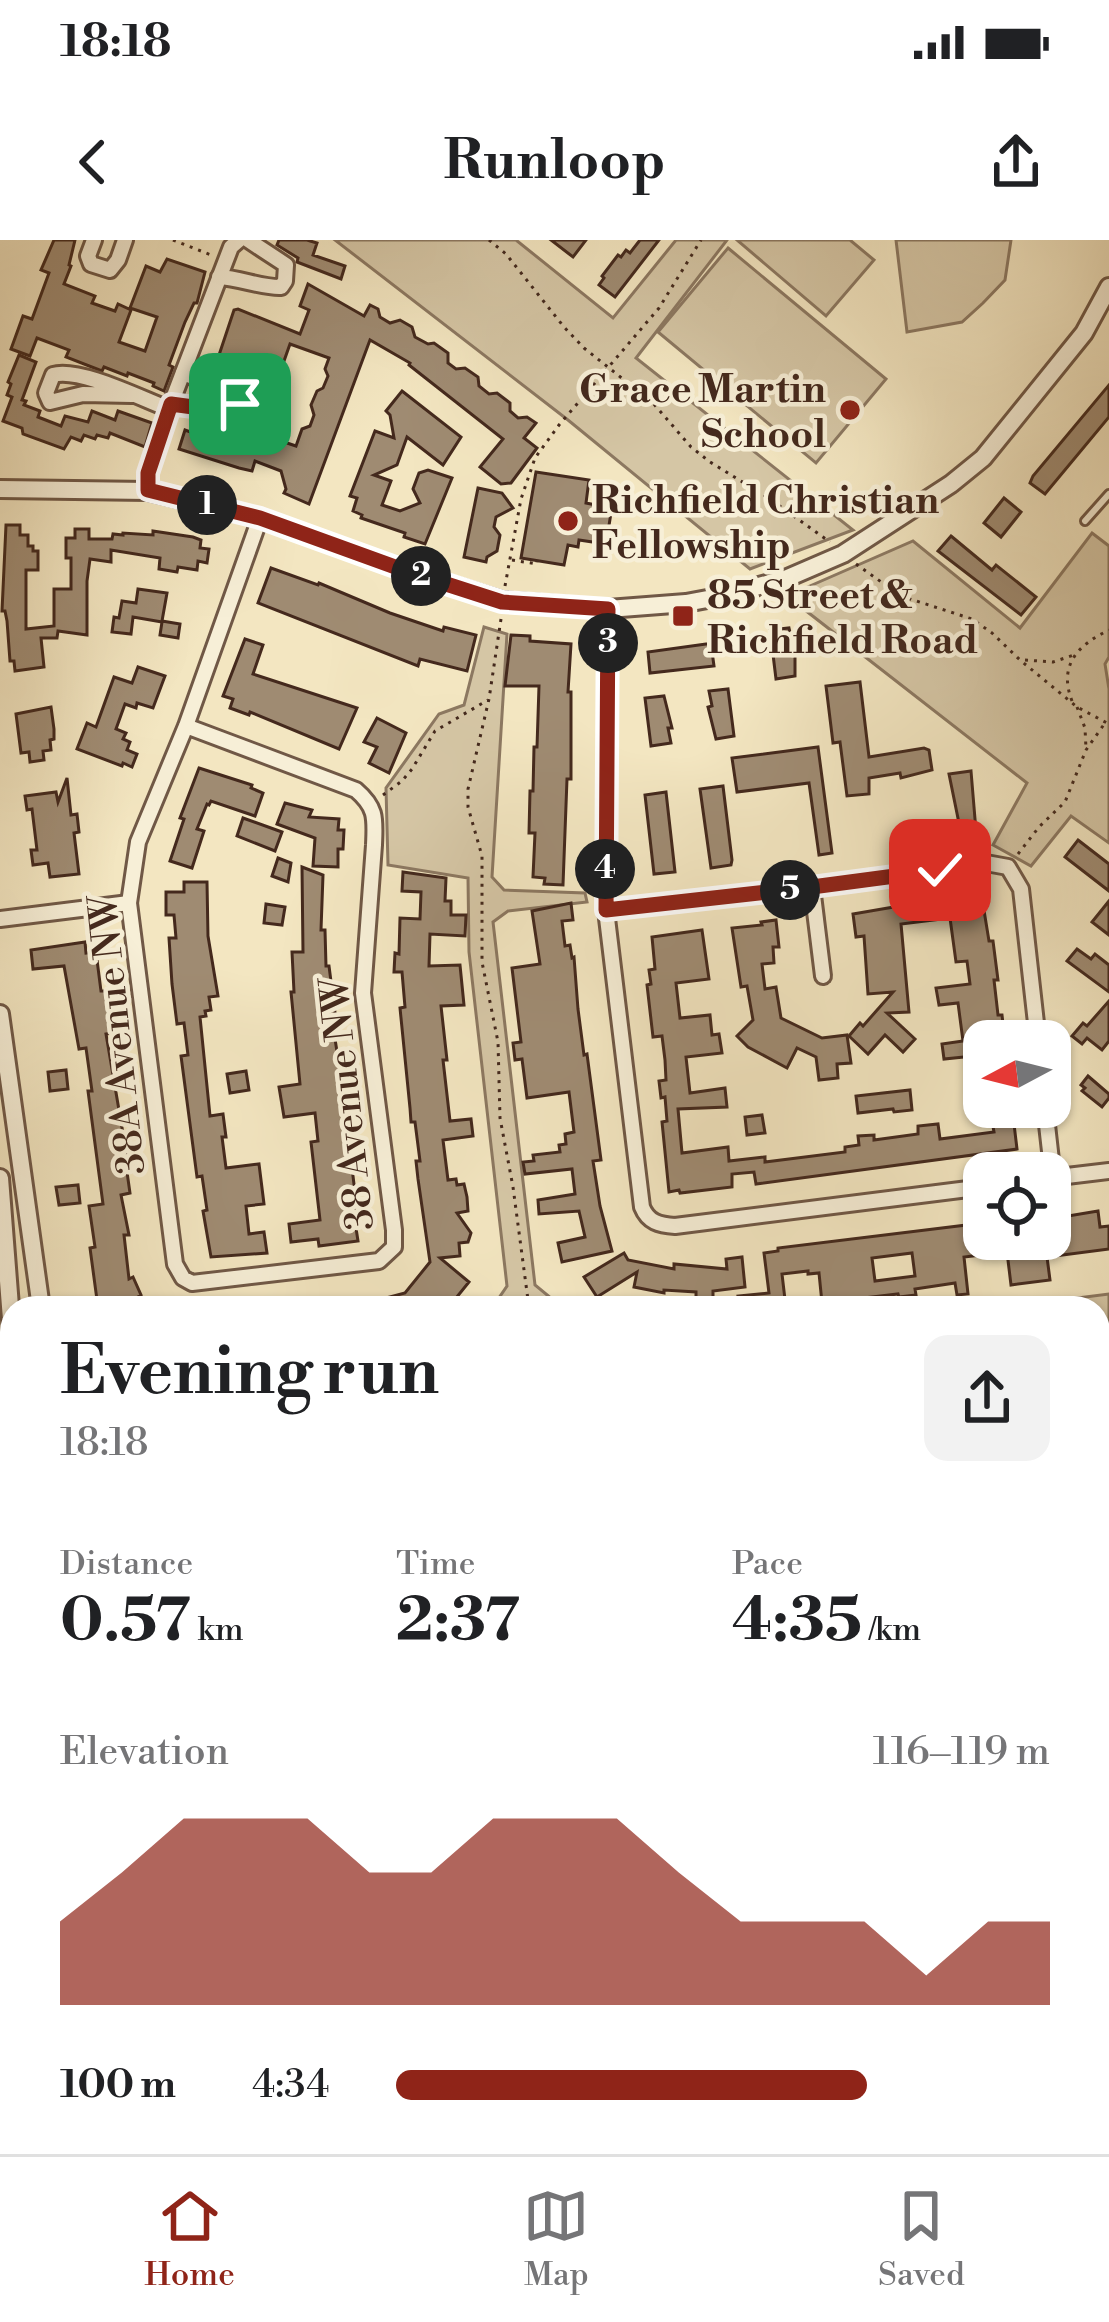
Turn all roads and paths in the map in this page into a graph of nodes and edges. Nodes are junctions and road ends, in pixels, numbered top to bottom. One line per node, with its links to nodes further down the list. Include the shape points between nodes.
1 (94, 240): 2 (street, via 91,263 110,270)
2 (125, 240)
3 (173, 240): 7 (path)
4 (243, 240): 8 (street, via 231,247); 8 (street, via 286,265 285,281 272,288)
5 (489, 240): 10 (path)
6 (701, 240): 10 (path)
7 (217, 257)
8 (219, 277): 11 (street)
9 (1109, 287): 19 (street, via 1084,333 983,458)
10 (608, 367): 19 (path, via 691,447); 20 (path, via 535,458)
11 (183, 373): 13 (street); 13 (street, via 236,394 240,404 230,412)
12 (132, 395): 12 (street, via 60,372 46,393 50,402); 13 (street)
13 (170, 406): 15 (street)
14 (0, 489): 15 (street)
15 (148, 490): 17 (street)
16 (1109, 494): 18 (lane)
17 (260, 518): 22 (street); 30 (street, 38A Avenue NW)
18 (1085, 521)
19 (844, 554): 23 (street, via 718,597); 26 (path, via 901,596 972,619)
20 (510, 560): 21 (path); 22 (path)
21 (537, 561)
22 (502, 602): 23 (street); 27 (path)
23 (608, 609): 36 (street)
24 (1109, 630): 25 (path)
25 (1076, 654): 26 (path); 28 (path, via 1066,678)
26 (1020, 660): 28 (path)
27 (489, 699): 32 (path, via 436,731 412,769); 48 (path, via 468,807 482,856 482,962)
28 (1075, 705): 29 (path); 31 (path)
29 (1107, 723): 31 (path)
30 (186, 726): 32 (street); 35 (street, 38A Avenue NW, via 138,842)
31 (1086, 750): 33 (path, via 1064,802)
32 (377, 799): 45 (street, 38 Avenue NW, via 363,993 394,1246 367,1264 201,1283)
33 (1012, 862): 34 (street); 40 (street)
34 (812, 887): 36 (street); 38 (street)
35 (129, 903): 37 (street); 45 (street, 38A Avenue NW)
36 (606, 910): 44 (street, via 645,1216 675,1226)
37 (0, 919)
38 (823, 976)
39 (0, 1013): 47 (street)
40 (1036, 1020)
41 (1109, 1171): 42 (street)
42 (1071, 1176)
43 (0, 1178): 46 (street)
44 (963, 1190)
45 (183, 1278)
46 (9, 1296)
47 (39, 1296)
48 (527, 1296)

